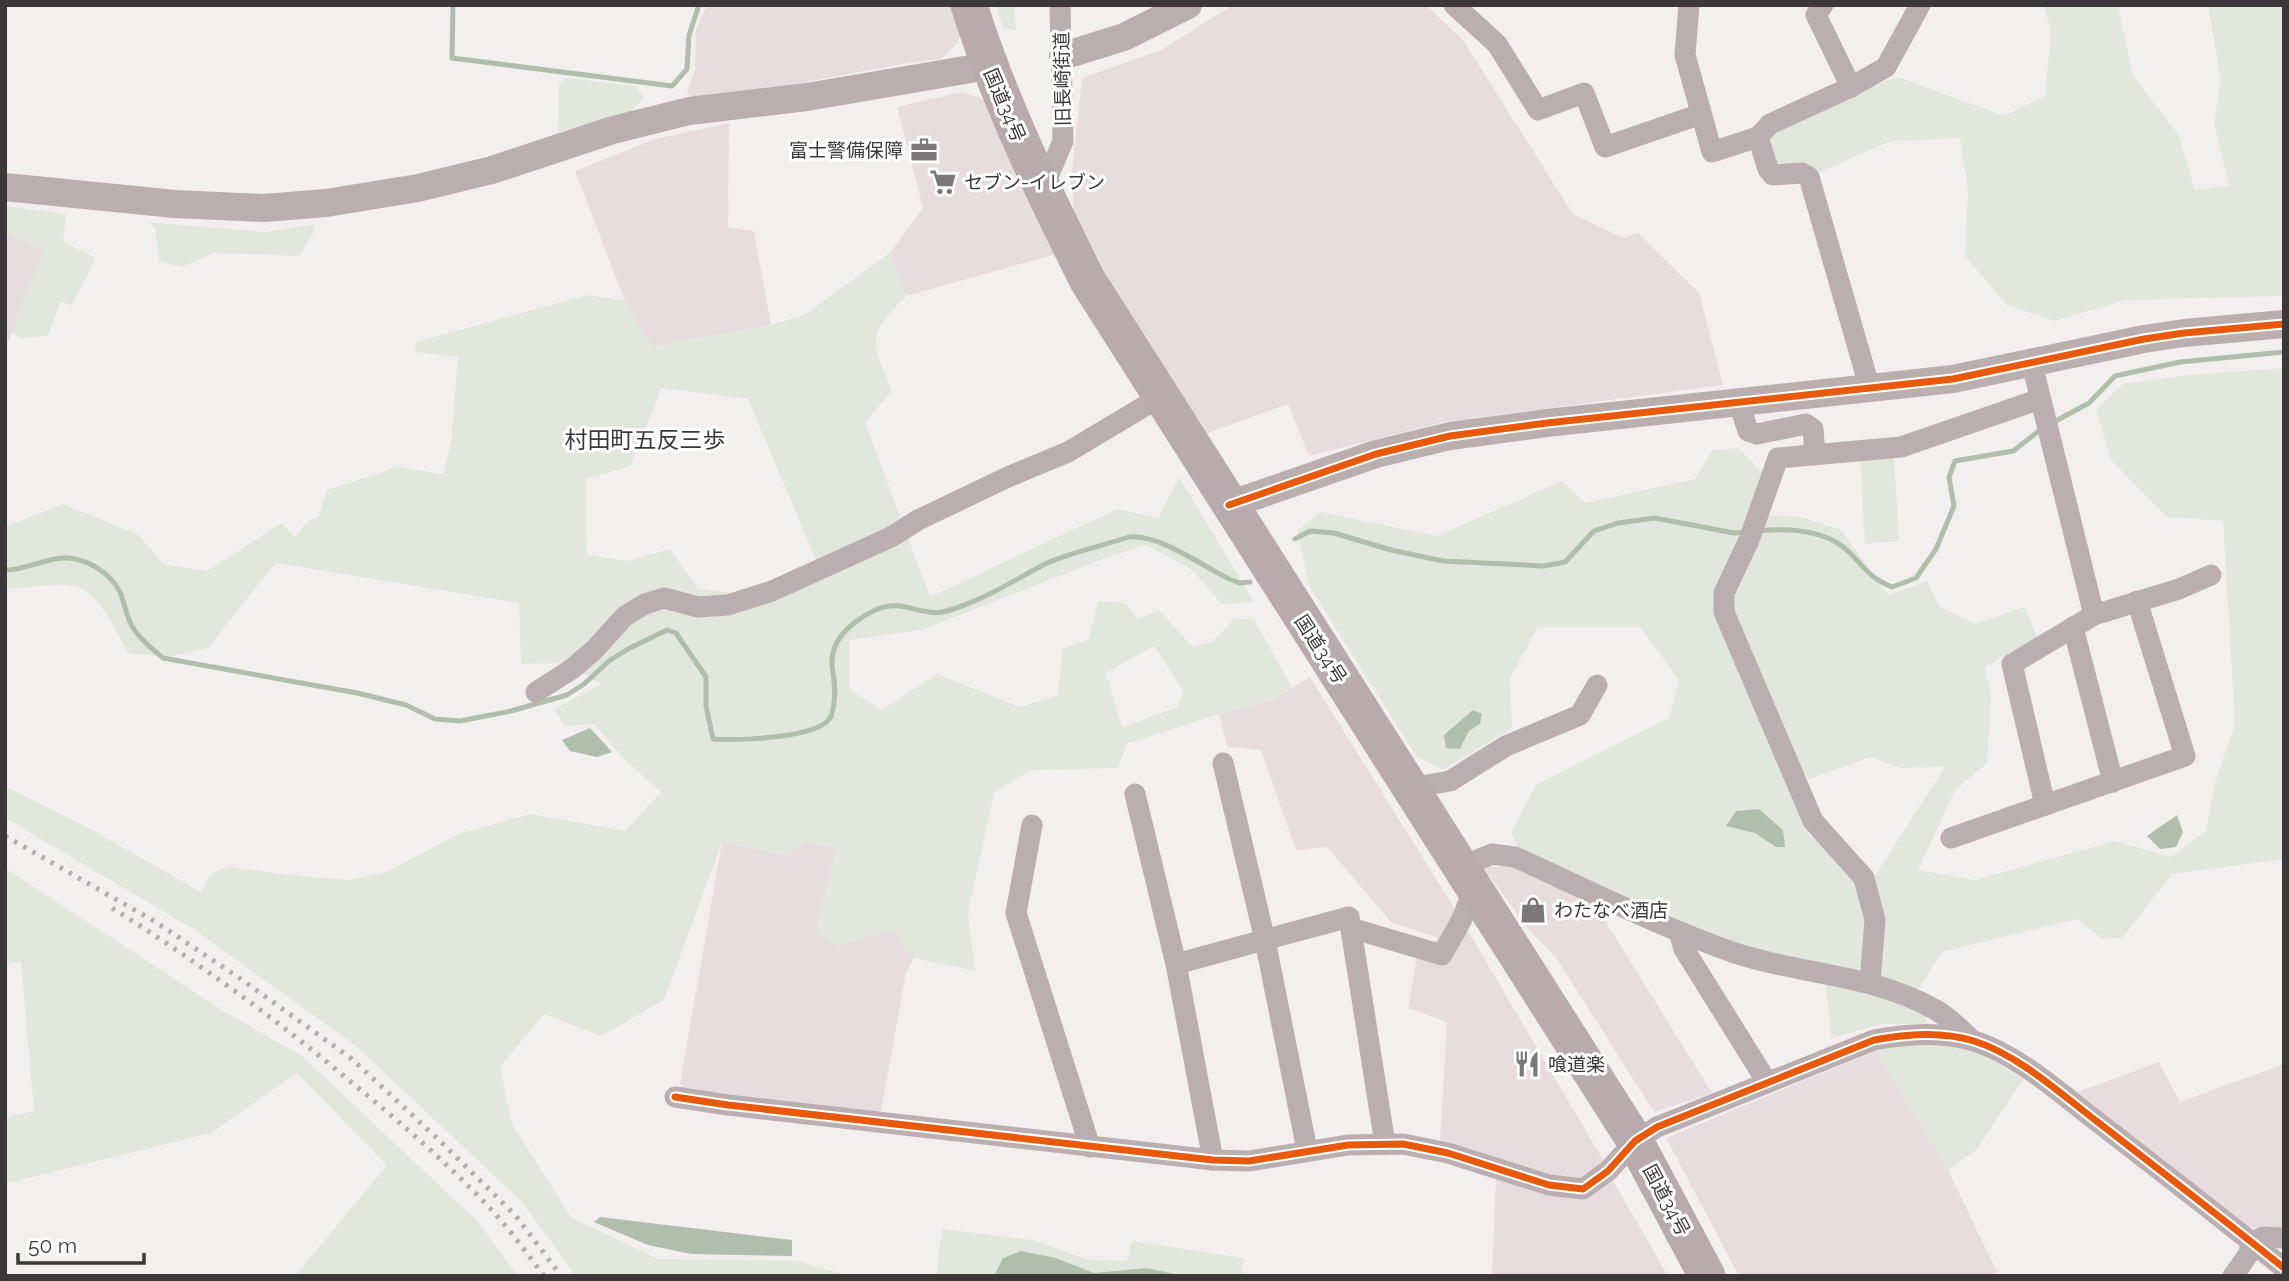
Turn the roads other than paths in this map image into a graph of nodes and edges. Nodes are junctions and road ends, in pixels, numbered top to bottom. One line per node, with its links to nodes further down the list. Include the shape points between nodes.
1 (968, 5): 9 (highway, 国道34号)
2 (1060, 5): 8 (street, 旧長崎街道)
3 (1188, 5): 8 (street, via 1124,37)
4 (1454, 5): 11 (street, via 1497,44 1538,110 1584,93 1605,147)
5 (1689, 5): 11 (street, via 1685,55)
6 (1823, 5): 10 (street, via 1816,15)
7 (1920, 5): 10 (street, via 1886,67)
8 (1063, 56): 14 (street, 旧長崎街道, via 1063,141)
9 (988, 66): 13 (street, via 807,97 689,111 613,130 492,170 326,203 264,208 174,204); 14 (highway, 国道34号)
10 (1851, 87): 12 (street, via 1770,124)
11 (1701, 114): 12 (street, via 1712,152)
12 (1758, 137): 17 (street, via 1773,175 1802,173 1809,177)
13 (5, 187)
14 (1042, 191): 18 (highway, 国道34号, via 1088,281)
15 (2284, 324): 16 (street, via 2158,337)
16 (2032, 364): 17 (street); 20 (street)
17 (1870, 389): 19 (street)
18 (1160, 397): 22 (highway, 国道34号); 28 (street, via 1068,452 772,591 729,604 698,607 664,598 645,604 625,616 572,669)
19 (1739, 403): 21 (street, via 1748,431 1757,434 1806,424 1812,429); 22 (street, via 1450,436 1376,454)
20 (2045, 418): 21 (street, via 1901,447); 25 (street)
21 (1815, 455): 41 (street, via 1778,458 1749,540 1724,593 1724,612 1813,821 1864,878 1875,920)
22 (1229, 505): 31 (highway, 国道34号)
23 (2211, 575): 24 (street)
24 (2137, 601): 25 (street); 30 (street, via 2185,756)
25 (2094, 615): 26 (street)
26 (2073, 627): 30 (street); 33 (street, via 2012,664)
27 (1597, 685): 31 (street, via 1580,715 1506,746 1450,781)
28 (536, 692)
29 (1223, 764): 39 (street)
30 (2113, 782): 33 (street)
31 (1410, 788): 36 (highway, 国道34号)
32 (1135, 794): 40 (street)
33 (2045, 805): 35 (street)
34 (1032, 825): 47 (street, via 1016,913)
35 (1951, 838)
36 (1467, 878): 37 (street, via 1462,919 1441,955); 38 (street, via 1492,854 1515,858); 45 (highway, 国道34号)
37 (1351, 928): 39 (street, via 1349,917); 46 (street)
38 (1678, 932): 41 (street, via 1778,966); 43 (street, via 1684,949)
39 (1265, 940): 40 (street); 48 (street)
40 (1176, 964): 49 (street)
41 (1870, 982): 42 (street, via 1937,1010)
42 (1973, 1040): 43 (street, via 1940,1034 1874,1040); 51 (street, via 2003,1052)
43 (1767, 1082): 45 (street, via 1657,1127)
44 (675, 1097): 47 (street)
45 (1635, 1141): 46 (street, via 1608,1171 1583,1189 1549,1185 1448,1153); 53 (highway, 国道34号)
46 (1385, 1144): 48 (street)
47 (1090, 1147): 49 (street)
48 (1307, 1150): 49 (street, via 1249,1161)
49 (1213, 1160)
50 (2284, 1238): 51 (street)
51 (2252, 1242): 52 (street); 54 (street)
52 (2284, 1268)
53 (1707, 1276)
54 (2233, 1276)

